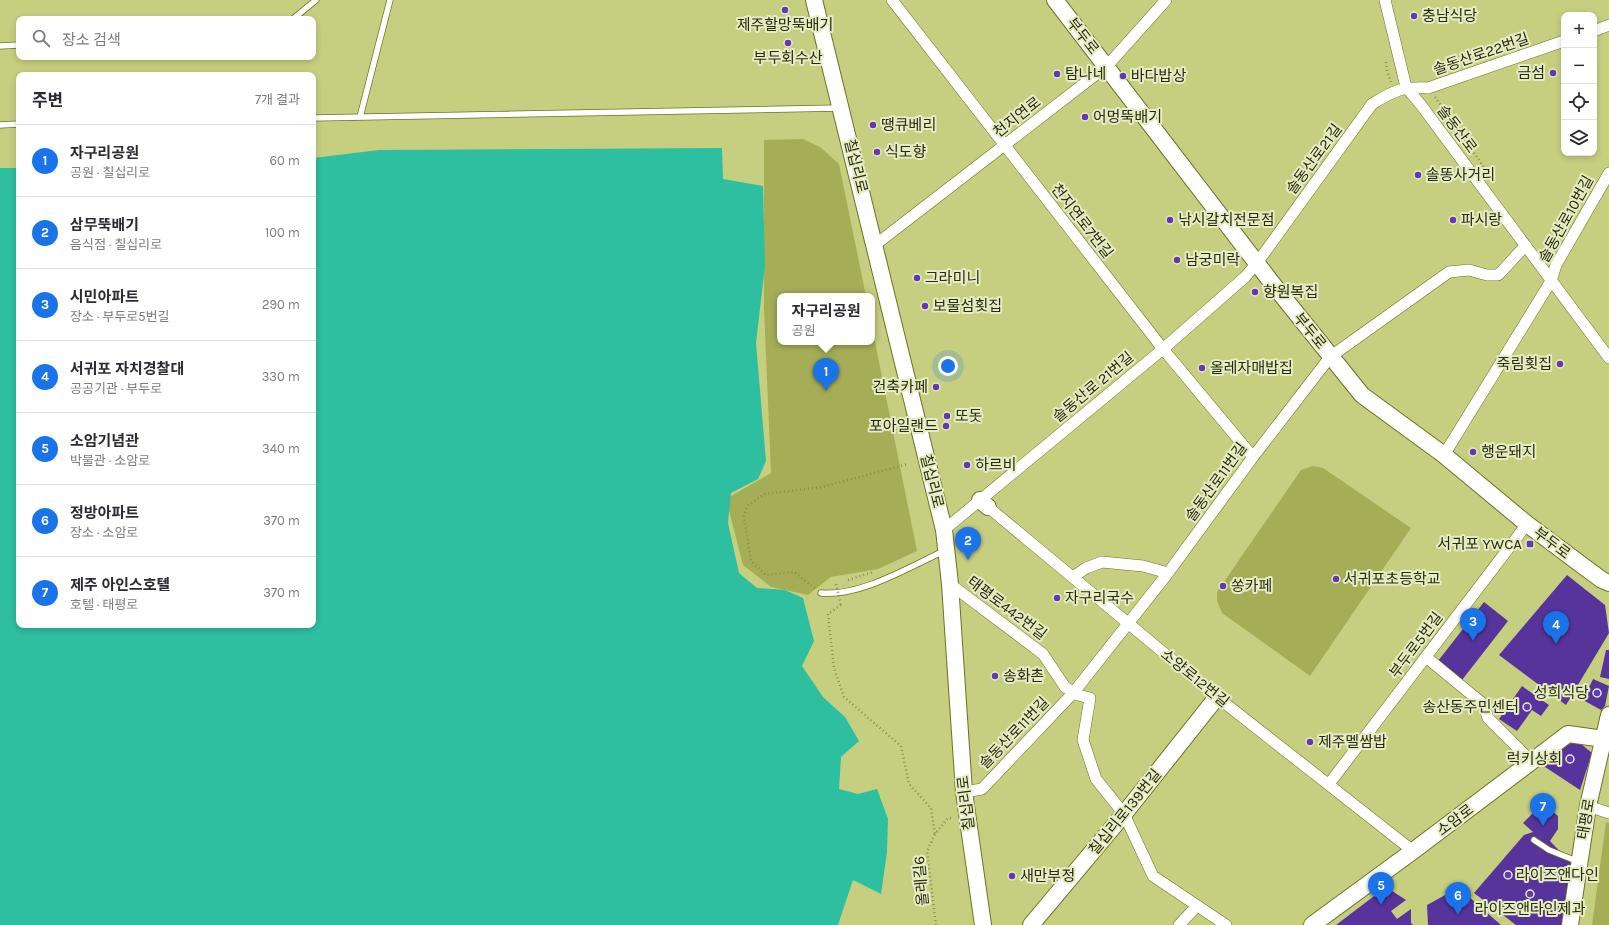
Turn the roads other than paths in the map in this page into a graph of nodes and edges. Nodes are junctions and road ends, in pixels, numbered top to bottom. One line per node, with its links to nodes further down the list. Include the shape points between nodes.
1 (316, 0): 8 (lane)
2 (390, 0): 17 (lane)
3 (892, 0): 21 (street, 천지연로7번길)
4 (1055, 0): 14 (street, 부두로)
5 (1166, 0): 14 (street, 천지연로)
6 (1385, 0): 15 (street, 솔동산로)
7 (817, 2): 16 (street, 칠십리로)
8 (297, 16)
9 (1609, 25): 10 (street)
10 (1597, 29)
11 (1561, 42): 15 (street, 솔동산로22번길, via 1428,88)
12 (16, 45): 13 (lane)
13 (0, 46)
14 (1107, 66): 21 (street, 천지연로); 25 (street, 부두로)
15 (1406, 88): 24 (street, 솔동산로); 25 (street, 솔동산로21길, via 1388,94 1372,104)
16 (841, 108): 17 (lane); 23 (street, 칠십리로)
17 (360, 117): 18 (lane)
18 (316, 118)
19 (16, 124): 20 (lane)
20 (0, 125)
21 (1004, 146): 23 (street, 천지연로); 27 (street, 천지연로7번길)
22 (1609, 173): 26 (street, 솔동산로10번길, via 1556,265)
23 (875, 245): 34 (street, 칠십리로)
24 (1526, 246): 26 (street, 솔동산로); 28 (street, 솔동산로11번길, via 1498,275 1486,275 1469,270 1449,272)
25 (1257, 263): 27 (street, 솔동산로 21번길, via 1245,277); 28 (street, 부두로)
26 (1551, 281): 29 (street, 솔동산로); 30 (street)
27 (1163, 349): 31 (street, 천지연로7번길); 32 (street, 솔동산로 21번길)
28 (1330, 357): 30 (street, 부두로, via 1362,395); 31 (street, 솔동산로11번길)
29 (1609, 358)
30 (1444, 455): 33 (street, 부두로)
31 (1253, 457): 36 (street, 솔동산로11번길)
32 (984, 504): 34 (street, 솔동산로 21번길); 37 (street, 소양로12번길)
33 (1527, 524): 38 (street, 부두로, via 1602,580); 42 (street, 부두로5번길)
34 (944, 530): 35 (street, 칠십리로)
35 (946, 550): 39 (street, 칠십리로); 40 (lane, via 859,590 834,594)
36 (1168, 573): 37 (street, via 1143,566 1102,562 1086,568); 41 (street, 솔동산로11번길)
37 (1073, 577): 41 (street, 소양로12번길)
38 (1609, 582)
39 (950, 584): 43 (street, 태평로442번길, via 1043,654 1065,687); 49 (street, 칠십리로)
40 (821, 593)
41 (1129, 623): 43 (street, 솔동산로11번길); 44 (street, 소양로12번길)
42 (1426, 657): 47 (street, via 1483,704 1488,718); 48 (street, 부두로5번길)
43 (1074, 692): 49 (street, 솔동산로11번길, via 982,789); 52 (street, 태평로442번길, via 1090,698 1083,740 1096,779)
44 (1217, 697): 48 (street, 소양로12번길); 52 (street, 칠십리로139번길)
45 (1609, 715): 46 (street, 태평로)
46 (1604, 739): 47 (street, 소암로, via 1568,734); 50 (street, 태평로)
47 (1532, 762): 54 (street, 소암로)
48 (1329, 784): 54 (street, 소양로12번길)
49 (964, 792): 57 (street, 칠십리로)
50 (1588, 806): 51 (street); 55 (street, 태평로)
51 (1609, 813)
52 (1124, 814): 56 (street, 태평로442번길, via 1153,876); 58 (street, 칠십리로139번길)
53 (1534, 840): 55 (lane)
54 (1413, 851): 61 (street, 소암로)
55 (1579, 862): 62 (street, 태평로)
56 (1198, 906): 59 (street); 60 (street, 태평로442번길)
57 (982, 925)
58 (1031, 925)
59 (1179, 925)
60 (1226, 925)
61 (1312, 925)
62 (1570, 925)

